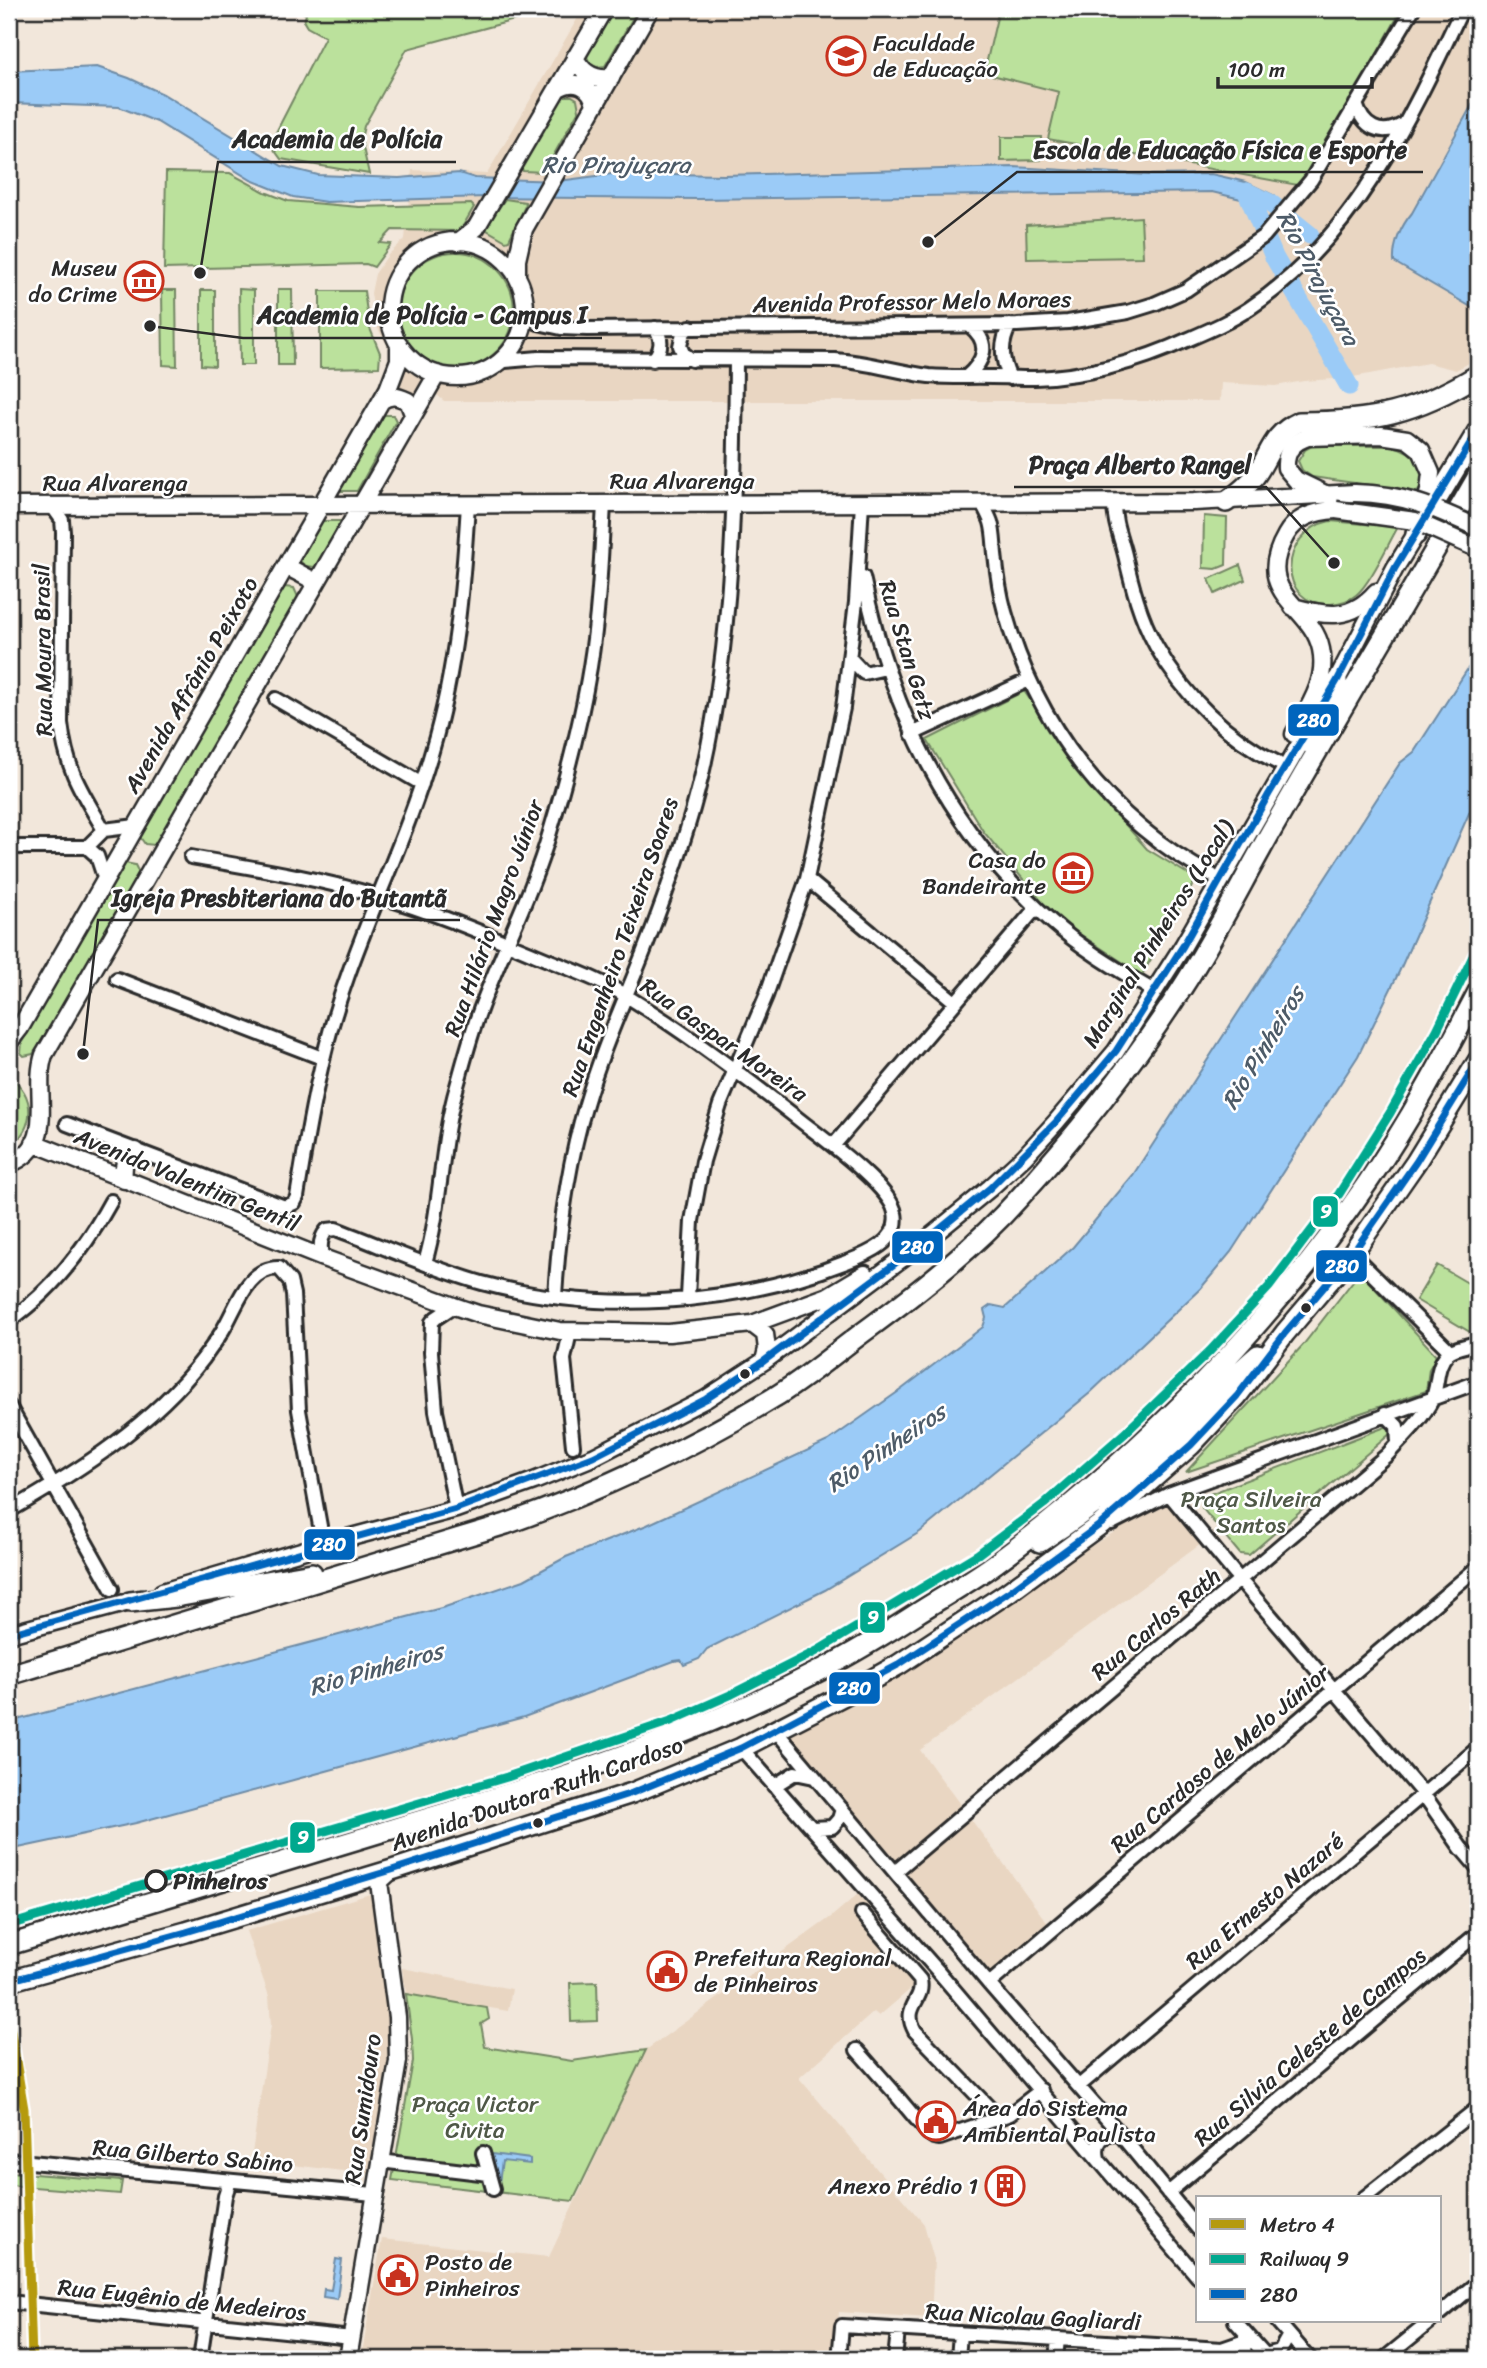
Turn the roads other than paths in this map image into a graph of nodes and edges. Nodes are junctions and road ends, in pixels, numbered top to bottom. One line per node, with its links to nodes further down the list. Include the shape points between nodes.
1 (604, 9): 5 (main road)
2 (650, 9): 6 (main road)
3 (1413, 9): 8 (street, Avenida Professor Melo Moraes)
4 (1462, 9): 10 (street)
5 (575, 57): 6 (main road, via 589,75); 7 (main road)
6 (611, 78): 9 (main road)
7 (557, 89): 9 (main road, via 570,83 584,86); 11 (main road, via 476,228)
8 (1356, 104): 10 (street, via 1363,120 1375,130); 15 (street, Avenida Professor Melo Moraes, via 1311,180 1264,236 1186,290 1128,312)
9 (595, 105): 12 (main road, via 524,229)
10 (1402, 125): 26 (street, via 1348,215 1305,263 1253,306 1168,349 1112,367 1079,374)
11 (458, 242): 12 (main road, via 487,249); 18 (main road, via 423,248 406,262 394,283 390,320)
12 (517, 276): 13 (main road)
13 (525, 310): 17 (street, Avenida Professor Melo Moraes, via 538,323 553,327); 22 (main road, via 522,330)
14 (970, 326): 15 (street, Avenida Professor Melo Moraes); 16 (street, Avenida Professor Melo Moraes); 25 (street, via 980,336 983,351 980,363)
15 (1010, 326): 26 (street, via 1002,352)
16 (691, 327): 17 (street, Avenida Professor Melo Moraes); 20 (street, via 681,337 680,346)
17 (655, 328): 19 (street, via 661,345)
18 (400, 344): 23 (main road, via 415,363); 27 (main road, Avenida Afrânio Peixoto, via 397,369)
19 (653, 360): 20 (street); 22 (street)
20 (692, 360): 21 (street)
21 (736, 360): 25 (street, via 854,361 911,373); 39 (street, Rua Engenheiro Teixeira Soares)
22 (505, 361): 23 (main road, via 472,377)
23 (437, 374): 28 (main road)
24 (1478, 375): 32 (highway, via 1447,394 1391,415 1299,422 1278,437 1256,475)
25 (966, 377): 26 (street)
26 (1010, 377)
27 (381, 401): 28 (main road, via 392,396 408,401); 40 (main road, Avenida Afrânio Peixoto)
28 (413, 414): 36 (main road)
29 (1478, 431): 44 (highway)
30 (1478, 476): 61 (highway)
31 (1327, 495): 32 (main road, Rua Alvarenga); 43 (main road, Rua Alvarenga, bridge, via 1400,497); 44 (main road, Marginal Pinheiros (Local), via 1289,474 1286,461 1293,444 1308,437 1407,439 1421,450 1431,470)
32 (1226, 502): 35 (main road, Rua Alvarenga)
33 (862, 503): 34 (main road, Rua Alvarenga); 39 (main road, Rua Alvarenga); 46 (street)
34 (982, 503): 35 (main road, Rua Alvarenga); 54 (street, via 991,523 1005,611)
35 (1114, 503): 59 (street, via 1114,522 1132,585 1156,645 1200,704 1231,735)
36 (361, 504): 37 (main road, Rua Alvarenga); 40 (main road, Rua Alvarenga); 49 (main road)
37 (468, 504): 38 (main road, Rua Alvarenga); 60 (street, via 455,644)
38 (604, 504): 39 (main road, Rua Alvarenga); 72 (street, Rua Hilário Magro Júnior, via 600,587 572,753 538,868)
39 (735, 504): 76 (street, Rua Engenheiro Teixeira Soares, via 728,604 703,771 668,887)
40 (321, 505): 42 (main road, Rua Alvarenga); 47 (main road, Avenida Afrânio Peixoto)
41 (9, 506): 42 (main road, Rua Alvarenga)
42 (52, 506): 63 (street, Rua Moura Brasil, via 62,520 63,532 63,742 73,776)
43 (1478, 528)
44 (1416, 534): 48 (main road, Marginal Pinheiros (Local))
45 (1478, 549): 50 (main road, Avenida Valentim Gentil, bridge, via 1415,521 1336,510 1312,514 1297,522 1281,544 1276,568 1281,590)
46 (859, 564): 51 (street); 52 (street, Rua Stan Getz)
47 (286, 566): 49 (main road); 62 (main road, Avenida Afrânio Peixoto)
48 (1395, 568): 50 (main road, via 1370,600 1351,612 1324,614); 55 (main road, Marginal Pinheiros (Local))
49 (316, 582): 83 (main road, via 52,1040 40,1066 41,1122)
50 (1293, 607): 59 (main road, Avenida Valentim Gentil, via 1317,638 1323,666 1316,694)
51 (849, 657): 53 (street); 57 (street)
52 (886, 668): 53 (street); 58 (street, Rua Stan Getz)
53 (864, 673): 57 (street, via 853,683)
54 (1029, 680): 58 (street); 67 (street, via 1059,733 1100,788 1148,834)
55 (1337, 681): 61 (highway); 104 (main road, Marginal Pinheiros (Local), via 1183,946 1116,1051 1024,1157 990,1188)
56 (275, 699): 60 (street)
57 (843, 708): 68 (street)
58 (912, 734): 71 (street, Rua Stan Getz, via 970,832)
59 (1278, 763): 67 (main road, Avenida Valentim Gentil)
60 (422, 784): 70 (street)
61 (1276, 822): 118 (highway, via 1183,987 1134,1059 1017,1200 954,1261 777,1396 695,1442 558,1506)
62 (136, 826): 63 (street); 69 (main road, Avenida Afrânio Peixoto)
63 (104, 830): 65 (street)
64 (9, 847): 65 (street)
65 (88, 848): 69 (street, via 100,862)
66 (191, 857): 70 (street, Rua Gaspar Moreira)
67 (1212, 875): 74 (main road, Avenida Valentim Gentil)
68 (807, 879): 77 (street); 81 (street)
69 (105, 880): 78 (main road, Avenida Afrânio Peixoto)
70 (379, 896): 72 (street, Rua Gaspar Moreira); 79 (street, via 347,976)
71 (1036, 908): 74 (street, Rua Stan Getz, via 1088,950); 77 (street)
72 (508, 943): 76 (street, Rua Gaspar Moreira); 92 (street, Rua Hilário Magro Júnior, via 480,1011 456,1089)
73 (117, 979): 79 (street)
74 (1146, 987): 97 (main road, Avenida Valentim Gentil, via 1079,1083 974,1191 851,1283 803,1307)
75 (1478, 992): 117 (highway, via 1413,1113 1367,1183 1269,1310 1223,1362 1096,1484)
76 (626, 996): 81 (street, Rua Gaspar Moreira); 93 (street, Rua Engenheiro Teixeira Soares, via 586,1103 573,1154)
77 (955, 1002): 84 (street)
78 (9, 1042)
79 (322, 1058): 85 (street, Avenida Valentim Gentil, via 294,1203 285,1207)
80 (1478, 1060): 90 (highway, Avenida Doutora Ruth Cardoso, via 1416,1162)
81 (735, 1069): 84 (street, Rua Gaspar Moreira); 94 (street, via 703,1161 692,1221)
82 (67, 1124): 85 (street, Avenida Valentim Gentil)
83 (34, 1143): 86 (main road); 87 (main road, Avenida Valentim Gentil)
84 (833, 1146): 89 (street, Rua Gaspar Moreira, via 891,1201 896,1222)
85 (136, 1151): 87 (main road, via 125,1161)
86 (9, 1164)
87 (124, 1180): 91 (main road, Avenida Valentim Gentil)
88 (111, 1200): 96 (street, via 71,1262)
89 (889, 1238): 94 (street, Avenida Valentim Gentil, via 858,1257 811,1274 763,1287)
90 (1352, 1254): 100 (highway, Avenida Doutora Ruth Cardoso); 102 (street)
91 (323, 1258): 92 (street, Avenida Valentim Gentil, via 323,1235 336,1229); 95 (main road, Avenida Valentim Gentil)
92 (425, 1263): 93 (street, Avenida Valentim Gentil, via 483,1283)
93 (555, 1296): 94 (street, Avenida Valentim Gentil, via 630,1302)
94 (688, 1297)
95 (454, 1306): 98 (main road, Avenida Valentim Gentil); 113 (street, via 432,1322 431,1352 436,1410)
96 (9, 1321)
97 (752, 1324): 99 (main road, Avenida Valentim Gentil, via 669,1333); 104 (main road, via 765,1334)
98 (547, 1328): 99 (main road, Avenida Valentim Gentil); 103 (street)
99 (570, 1332): 103 (street)
100 (1285, 1333): 115 (highway, Avenida Doutora Ruth Cardoso, via 1237,1396 1191,1445); 117 (highway, via 1124,1481 1034,1546)
101 (1477, 1345): 102 (street)
102 (1450, 1351): 106 (street, Rua Carlos Rath, via 1438,1370)
103 (564, 1359): 110 (street)
104 (764, 1362): 113 (main road, Marginal Pinheiros (Local), via 706,1399 593,1457)
105 (1478, 1382): 106 (street)
106 (1433, 1398): 108 (street); 109 (street, Rua Carlos Rath)
107 (9, 1406): 111 (street)
108 (1385, 1414): 109 (street, via 1397,1426); 112 (street)
109 (1398, 1443): 120 (street, Rua Carlos Rath)
110 (573, 1446)
111 (55, 1485): 114 (street); 116 (street, via 120,1438 172,1392 209,1351 249,1283 261,1272 279,1268 290,1281 293,1294 299,1410); 121 (street)
112 (1169, 1494): 115 (street); 120 (street)
113 (456, 1509): 122 (main road, Marginal Pinheiros (Local))
114 (9, 1511)
115 (1101, 1524): 126 (highway, Avenida Doutora Ruth Cardoso, via 898,1665)
116 (320, 1527)
117 (998, 1562): 141 (highway, via 821,1670 628,1755)
118 (379, 1563): 122 (highway); 124 (highway)
119 (1478, 1567): 125 (street, Rua Cardoso de Melo Júnior)
120 (1240, 1580): 125 (street); 138 (street, Rua Carlos Rath)
121 (112, 1590)
122 (130, 1602): 123 (main road, Marginal Pinheiros (Local))
123 (9, 1634)
124 (9, 1675)
125 (1334, 1691): 131 (street); 143 (street, Rua Cardoso de Melo Júnior)
126 (776, 1731): 127 (highway, Avenida Doutora Ruth Cardoso); 129 (street)
127 (741, 1748): 130 (street); 137 (highway, Avenida Doutora Ruth Cardoso, via 632,1793)
128 (1478, 1748): 131 (street, Rua Ernesto Nazaré)
129 (815, 1777): 130 (street, via 795,1773); 132 (street)
130 (774, 1786): 134 (street)
131 (1424, 1795): 136 (street); 145 (street, Rua Ernesto Nazaré)
132 (842, 1809): 133 (street); 134 (street, via 832,1827)
133 (855, 1825): 135 (street, via 839,1829); 138 (street)
134 (813, 1828): 135 (street)
135 (830, 1848): 146 (street)
136 (1478, 1868)
137 (392, 1870): 142 (highway, Avenida Doutora Ruth Cardoso); 153 (main road, Rua Sumidouro, via 379,1882 397,2018 398,2061)
138 (895, 1872): 143 (street)
139 (862, 1913): 148 (street, via 920,1980 920,1992 909,2011 915,2031)
140 (1478, 1933): 157 (street, Rua Silvia Celeste de Campos)
141 (9, 1945)
142 (9, 1981)
143 (989, 1984): 145 (street)
144 (857, 2050): 148 (street, via 934,2137)
145 (1079, 2087): 149 (street)
146 (1041, 2090): 148 (street); 151 (street)
147 (1478, 2108): 159 (street)
148 (999, 2118)
149 (1120, 2134): 151 (street, via 1100,2140); 157 (street)
150 (483, 2152): 154 (street)
151 (1098, 2158): 161 (street)
152 (9, 2160): 155 (street, Rua Gilberto Sabino)
153 (380, 2161): 154 (street); 158 (main road, Rua Sumidouro)
154 (489, 2174): 156 (street)
155 (230, 2181): 158 (street, Rua Gilberto Sabino); 168 (street)
156 (494, 2189)
157 (1168, 2193): 160 (street)
158 (374, 2194): 173 (main road, Rua Sumidouro)
159 (1367, 2196)
160 (1196, 2227)
161 (1196, 2275)
162 (1478, 2282): 164 (street)
163 (9, 2302): 168 (street, Rua Eugênio de Medeiros)
164 (1442, 2312)
165 (1236, 2322): 172 (street)
166 (1278, 2322): 171 (street)
167 (1430, 2322): 186 (street)
168 (205, 2324): 173 (street, Rua Eugênio de Medeiros); 177 (street)
169 (898, 2331): 170 (street, Rua Nicolau Gagliardi); 179 (street, Rua Nicolau Gagliardi, via 842,2326); 180 (street)
170 (960, 2333): 174 (street, Rua Nicolau Gagliardi); 181 (street)
171 (1289, 2335): 176 (street, via 1280,2351); 185 (street)
172 (1245, 2337): 175 (street, Rua Nicolau Gagliardi); 176 (street); 184 (street)
173 (352, 2339): 178 (main road, Rua Sumidouro)
174 (1058, 2339): 175 (street, Rua Nicolau Gagliardi); 182 (street)
175 (1222, 2349): 183 (street)
176 (1267, 2357)
177 (200, 2359)
178 (348, 2359)
179 (839, 2359)
180 (895, 2359)
181 (958, 2359)
182 (1056, 2359)
183 (1235, 2359)
184 (1244, 2359)
185 (1310, 2359)
186 (1384, 2359)

